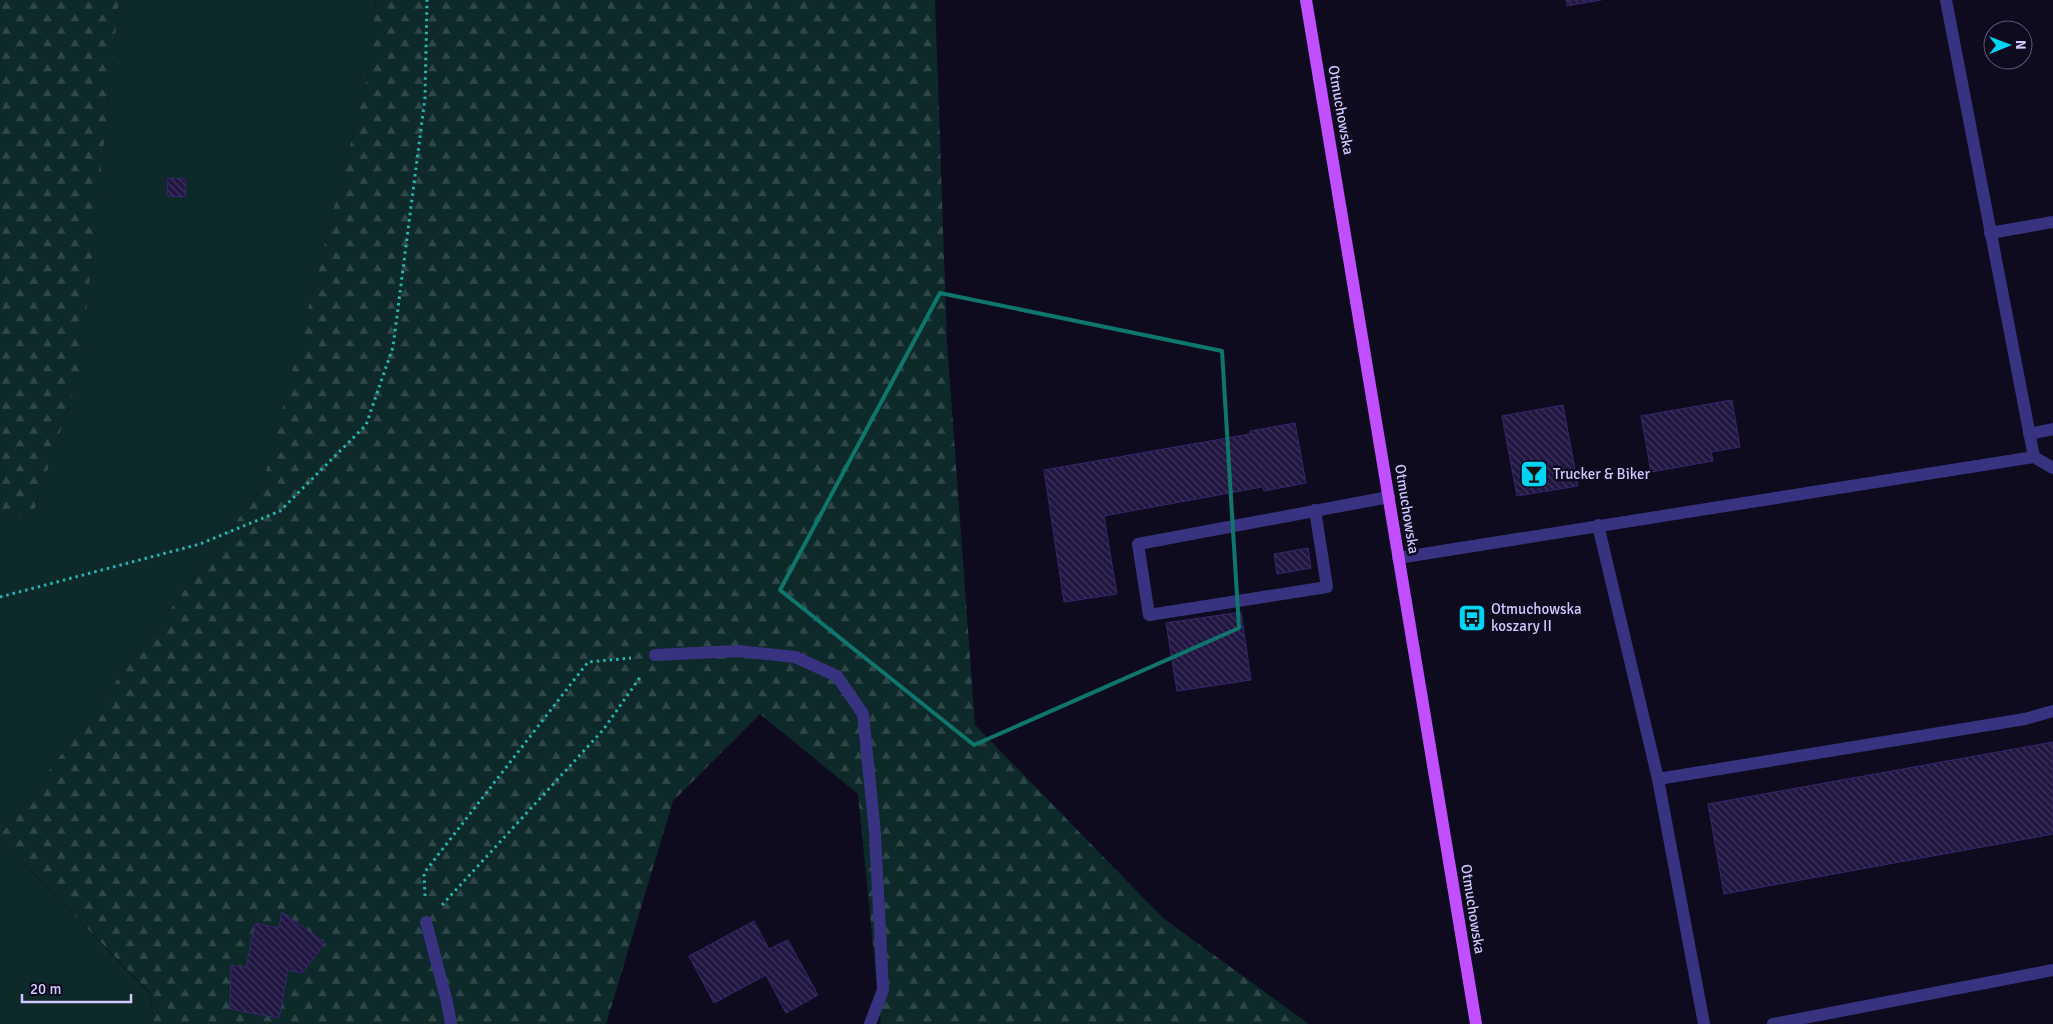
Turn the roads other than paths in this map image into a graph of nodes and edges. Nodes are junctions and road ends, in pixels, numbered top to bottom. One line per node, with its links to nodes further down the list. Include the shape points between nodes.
1 (1306, 0): 9 (main road, Otmuchowska)
2 (1946, 0): 4 (street)
3 (2053, 222): 4 (street)
4 (1990, 233): 6 (street)
5 (2053, 429): 6 (street)
6 (2029, 434): 7 (street)
7 (2034, 457): 8 (street); 11 (street)
8 (2053, 468)
9 (1389, 497): 10 (street); 12 (main road, Otmuchowska)
10 (1316, 510): 10 (street, via 1138,544 1149,616 1327,587)
11 (1598, 525): 12 (street); 15 (street)
12 (1398, 558): 20 (main road, Otmuchowska)
13 (655, 655): 19 (street, via 738,651 795,657 838,676 863,714 875,833 883,990)
14 (2053, 711): 15 (street, via 2025,719)
15 (1658, 779): 21 (street)
16 (426, 922): 18 (street)
17 (2053, 970): 22 (street)
18 (451, 1024)
19 (870, 1024)
20 (1476, 1024)
21 (1704, 1024)
22 (1773, 1024)

